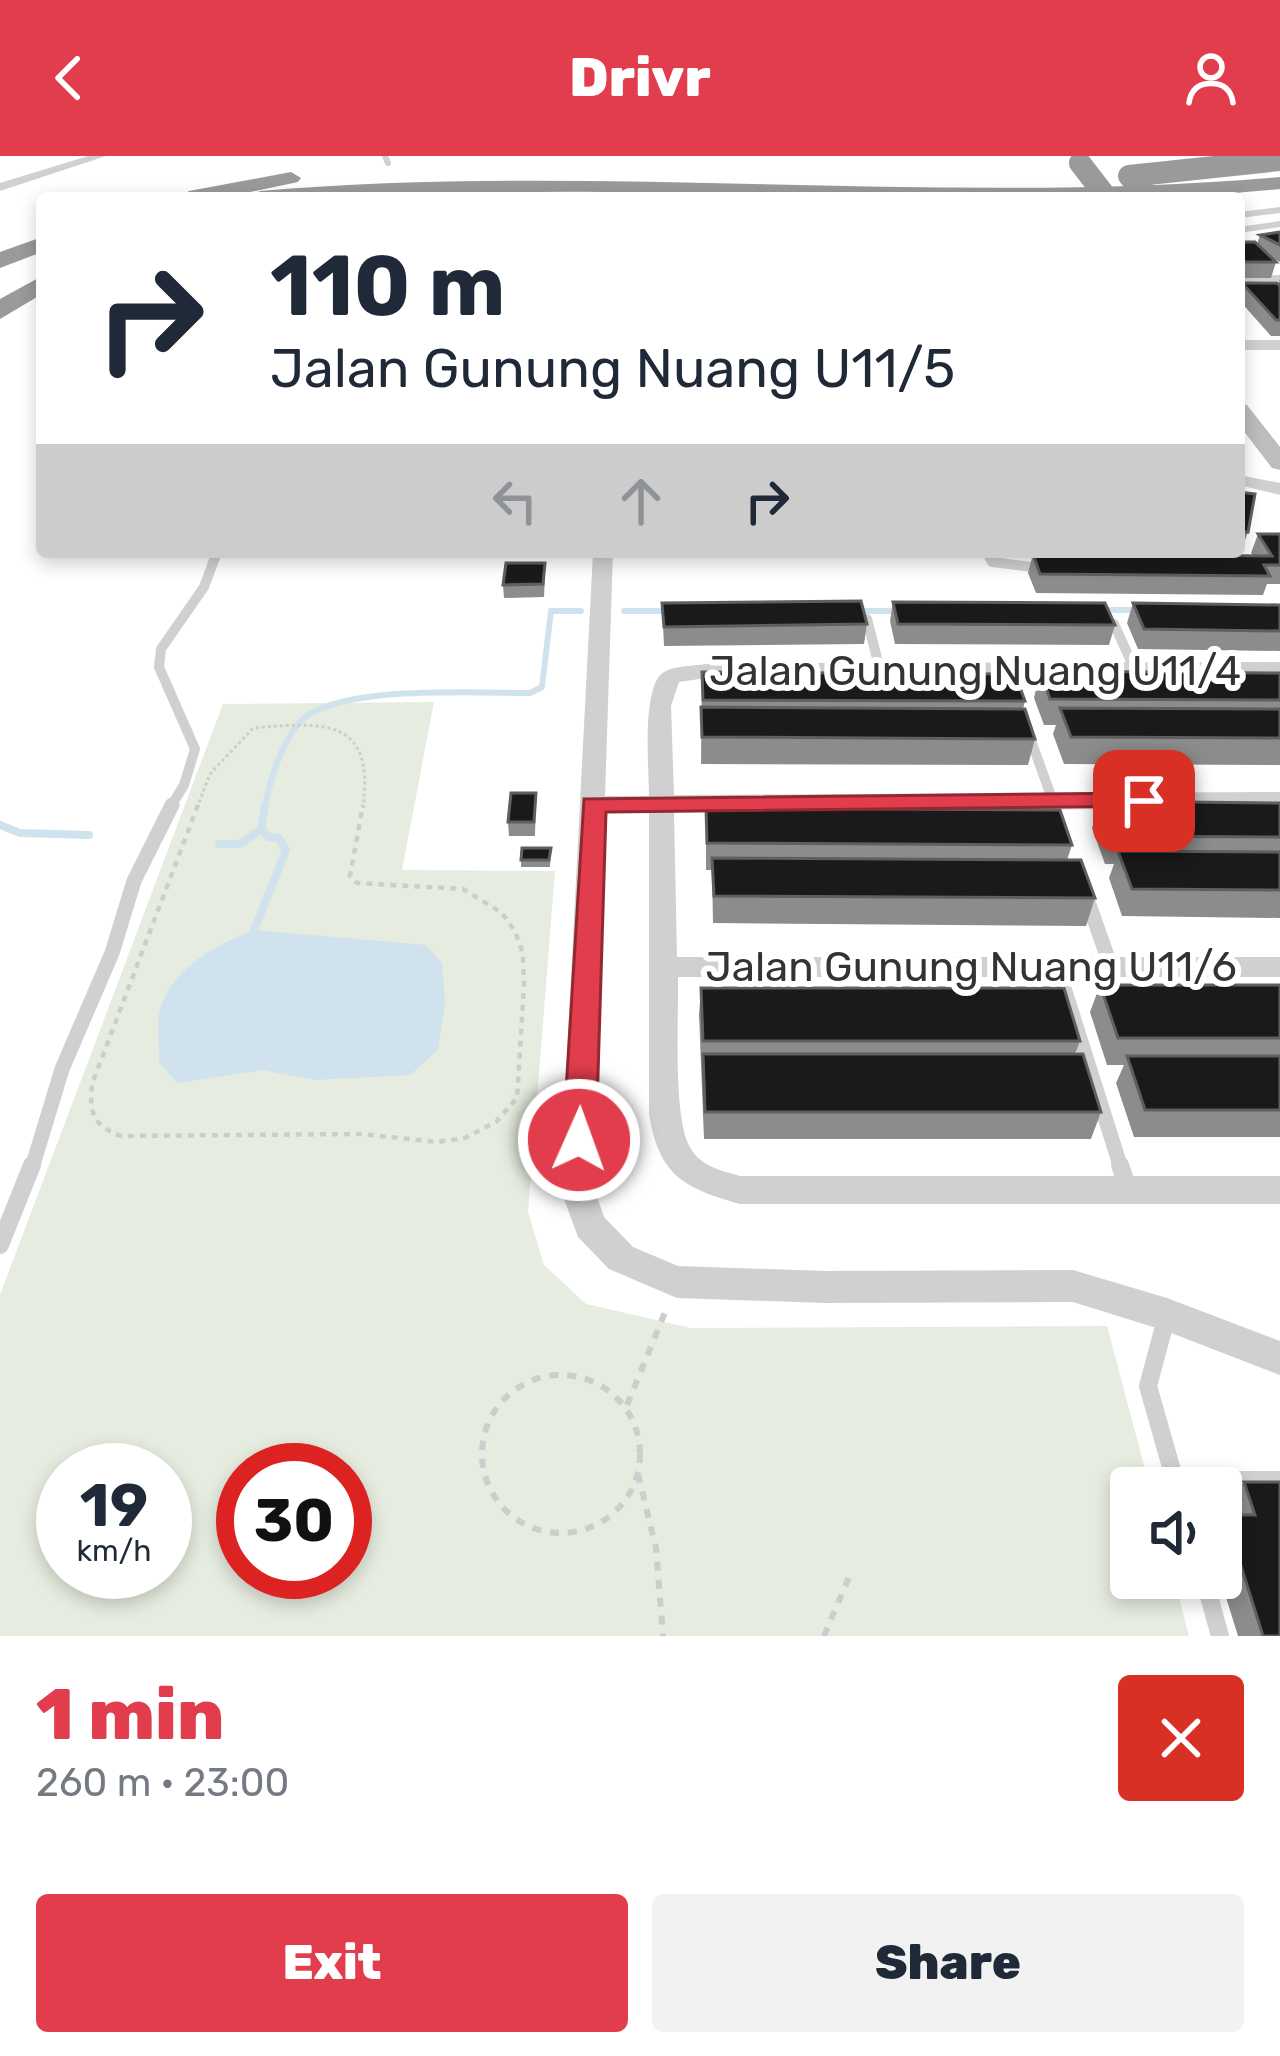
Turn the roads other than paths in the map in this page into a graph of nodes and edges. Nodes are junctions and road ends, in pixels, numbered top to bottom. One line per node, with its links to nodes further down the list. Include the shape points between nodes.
1 (100, 156): 14 (street)
2 (1058, 156): 7 (highway, via 1090,169 1116,166)
3 (1075, 156): 18 (highway, bridge)
4 (1093, 156): 19 (highway)
5 (1160, 156): 6 (highway)
6 (1247, 156)
7 (1112, 157)
8 (394, 160): 15 (highway)
9 (1280, 160): 20 (highway, bridge, via 1129,176)
10 (514, 166): 13 (highway, via 1080,191); 16 (highway, via 401,173); 17 (highway)
11 (877, 172): 12 (highway, via 1147,183)
12 (1280, 173)
13 (1280, 183)
14 (0, 187)
15 (221, 192)
16 (294, 192)
17 (892, 192)
18 (1102, 192)
19 (1123, 192)
20 (1144, 192)
21 (1245, 201): 22 (highway)
22 (1280, 207): 23 (lane)
23 (1245, 214)
24 (1280, 224): 25 (lane)
25 (1245, 229)
26 (36, 246): 27 (highway)
27 (0, 261)
28 (1280, 278): 29 (lane)
29 (1245, 279)
30 (36, 287): 31 (highway)
31 (0, 311)
32 (1246, 345): 33 (street)
33 (1280, 345)
34 (1246, 402): 35 (street); 36 (street)
35 (1280, 428)
36 (1276, 459): 37 (street)
37 (1245, 474)
38 (1245, 479): 39 (street)
39 (1280, 490)
40 (215, 558): 61 (lane, via 161,649 159,667 195,749 134,881)
41 (603, 558): 51 (street)
42 (990, 558): 43 (lane, via 1004,566)
43 (1066, 568)
44 (867, 619): 47 (lane)
45 (1114, 625): 48 (lane)
46 (1280, 669): 48 (street, Jalan Gunung Nuang U11/4)
47 (880, 670): 48 (street, Jalan Gunung Nuang U11/4, via 1010,681); 52 (street, Jalan Gunung Nuang U11/4, via 670,677 660,706)
48 (1136, 670)
49 (1022, 714): 53 (lane)
50 (1280, 800): 53 (street)
51 (593, 804): 52 (street); 62 (street, via 577,1188 590,1226 621,1258 677,1282 1072,1286)
52 (661, 804): 53 (street); 56 (street)
53 (1056, 812)
54 (1082, 884): 57 (lane)
55 (1057, 966): 56 (street, Jalan Gunung Nuang U11/6); 57 (street, Jalan Gunung Nuang U11/6); 59 (lane)
56 (662, 967): 59 (street, via 668,1141 682,1167 709,1182 740,1190)
57 (1111, 968): 58 (street, Jalan Gunung Nuang U11/6)
58 (1280, 968)
59 (1128, 1190): 60 (street)
60 (1280, 1190)
61 (0, 1245)
62 (1167, 1315): 63 (street); 64 (lane, via 1148,1386)
63 (1280, 1358)
64 (1171, 1467)
65 (1280, 1480): 66 (lane)
66 (1242, 1481)
67 (1210, 1599): 68 (lane)
68 (1220, 1636)

